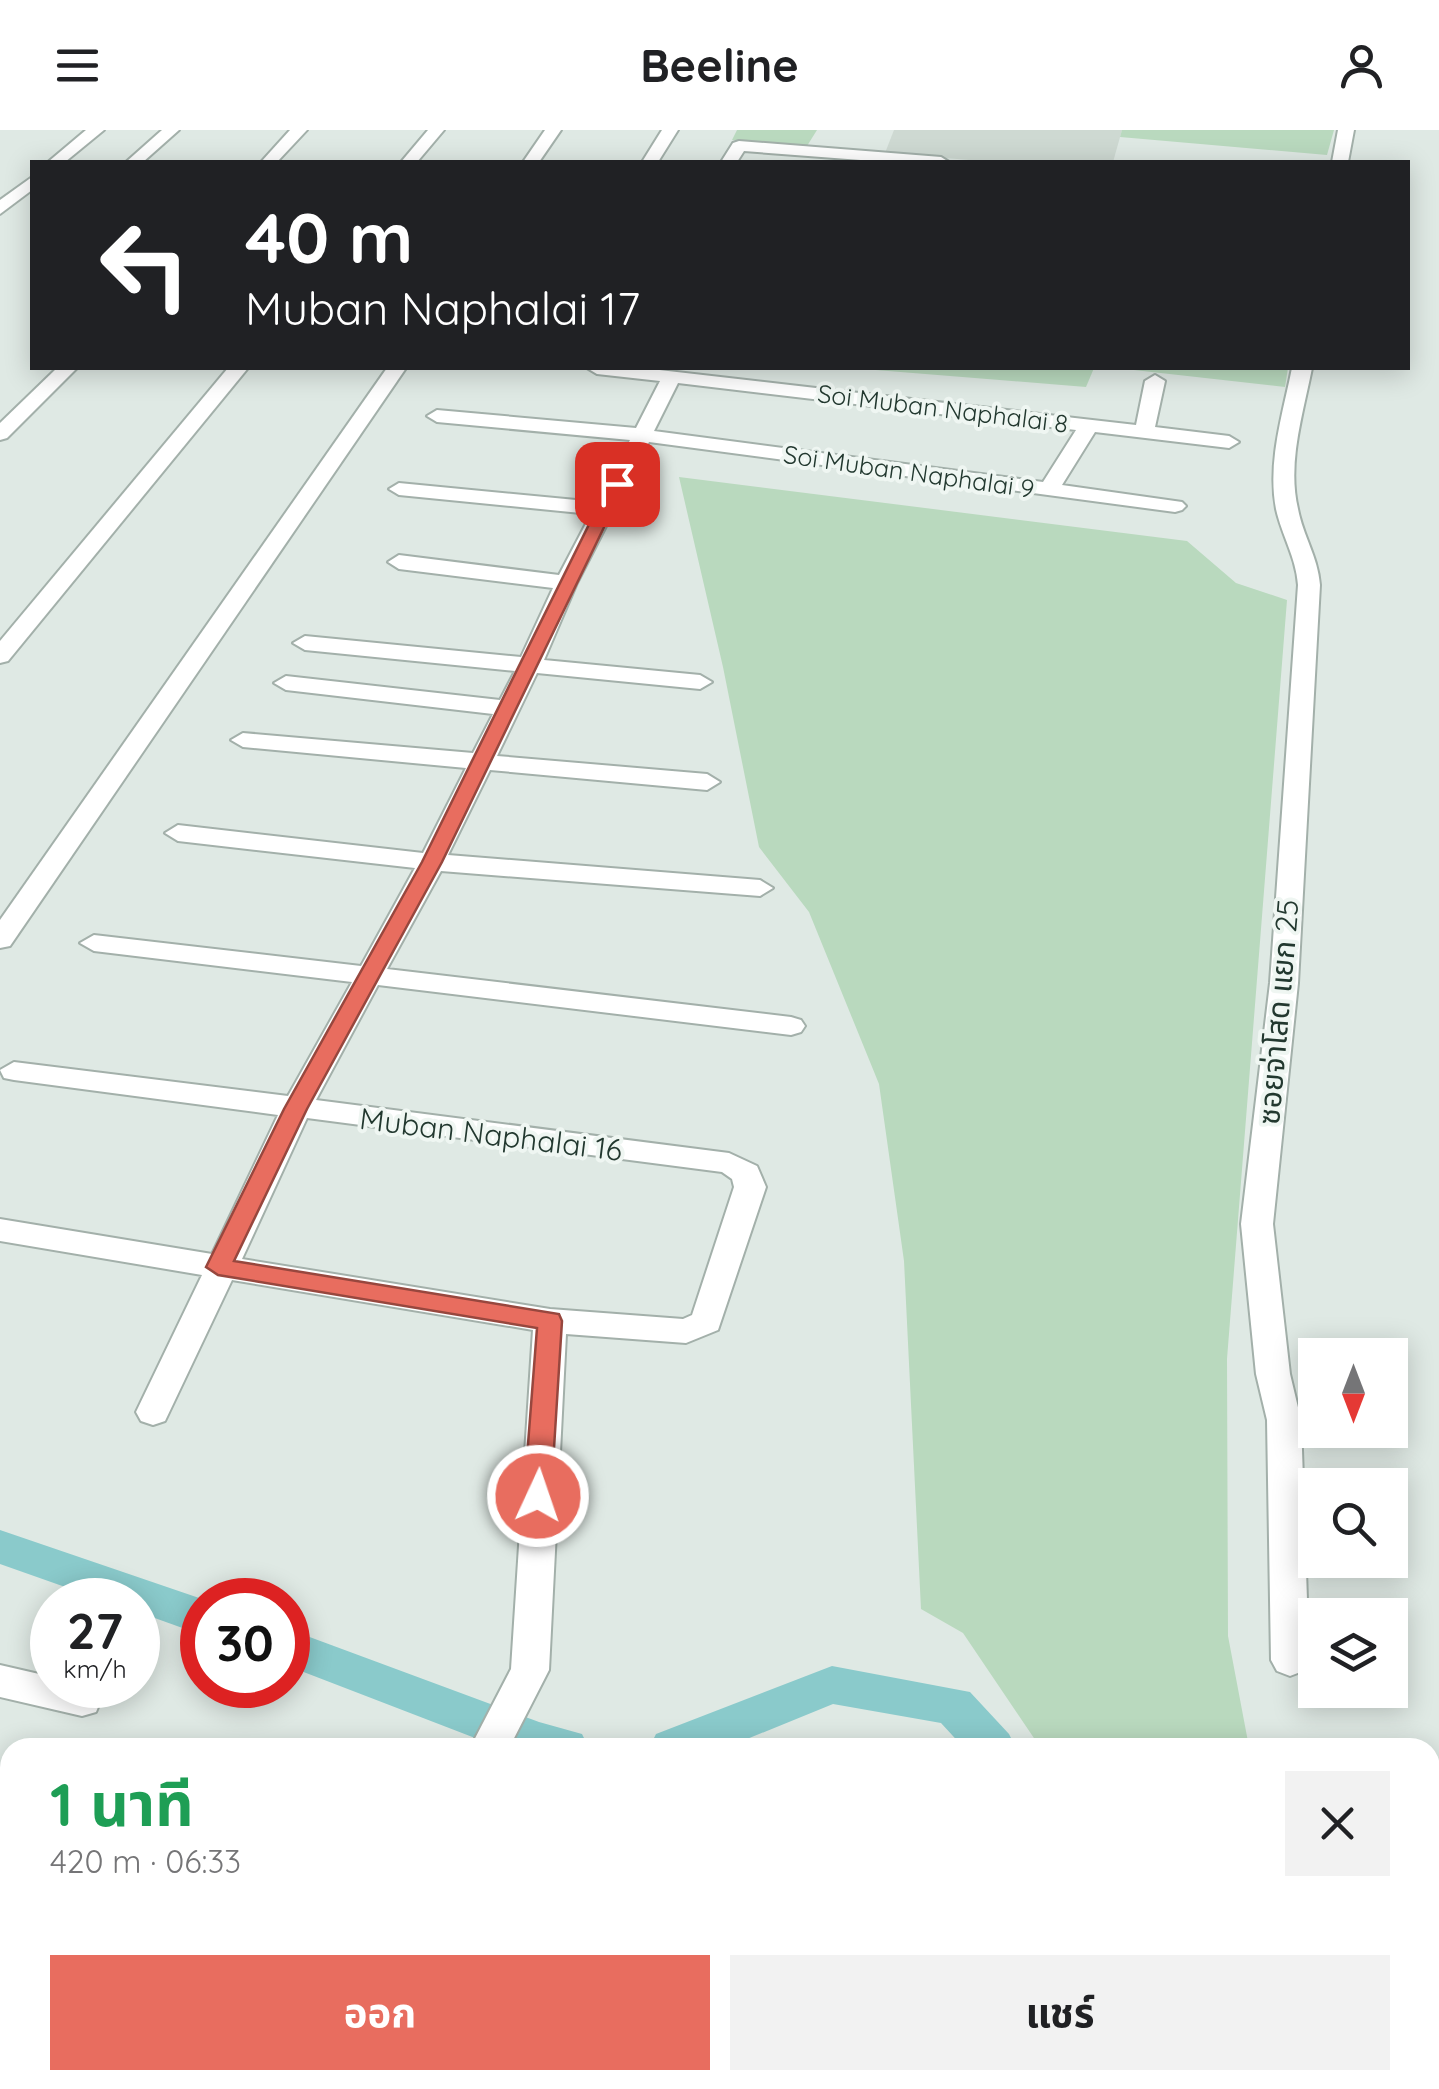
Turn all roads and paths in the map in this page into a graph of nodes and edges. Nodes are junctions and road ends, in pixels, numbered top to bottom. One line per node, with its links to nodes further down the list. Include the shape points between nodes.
1 (96, 130): 8 (street)
2 (171, 130): 9 (street)
3 (299, 130): 10 (street)
4 (436, 130): 11 (street)
5 (553, 130): 12 (street)
6 (670, 130): 13 (street)
7 (1346, 130): 16 (street)
8 (58, 160)
9 (136, 160)
10 (271, 160)
11 (410, 160)
12 (532, 160)
13 (651, 160)
14 (730, 160): 15 (street, via 739,146)
15 (874, 160)
16 (1340, 160)
17 (30, 184): 18 (street)
18 (2, 205): 19 (street)
19 (30, 208)
20 (65, 370): 30 (street)
21 (236, 370): 40 (street)
22 (395, 370): 51 (street)
23 (616, 370): 25 (street, Soi Muban Naphalai 8)
24 (1302, 370): 61 (street, ซอยจ่าโสด แยก 25, via 1284,465 1288,510 1308,556 1309,585 1284,983 1257,1224 1284,1420)
25 (672, 376): 28 (street, Soi Muban Naphalai 8); 31 (street)
26 (1155, 381): 29 (street)
27 (437, 416): 31 (street, Soi Muban Naphalai 9)
28 (1089, 426): 29 (street, Soi Muban Naphalai 8); 34 (street)
29 (1144, 432): 32 (street, Soi Muban Naphalai 8)
30 (0, 434)
31 (642, 435): 34 (street, Soi Muban Naphalai 9); 36 (street)
32 (1230, 442)
33 (400, 489): 36 (street)
34 (1048, 490): 35 (street, Soi Muban Naphalai 9)
35 (1175, 506)
36 (604, 509): 38 (street)
37 (399, 562): 38 (street)
38 (566, 584): 41 (street)
39 (305, 644): 41 (street)
40 (0, 656)
41 (530, 664): 42 (street); 44 (street)
42 (700, 682)
43 (286, 683): 44 (street)
44 (508, 708): 46 (street)
45 (243, 740): 46 (street)
46 (480, 762): 47 (street); 49 (street)
47 (706, 782)
48 (178, 833): 49 (street)
49 (432, 862): 50 (street); 53 (street)
50 (760, 888)
51 (0, 940)
52 (94, 943): 53 (street)
53 (368, 978): 54 (street); 56 (street)
54 (792, 1026)
55 (14, 1071): 56 (street, Muban Naphalai 16)
56 (296, 1109): 58 (street); 59 (street, Muban Naphalai 16, via 730,1164 746,1173 750,1187 706,1322 686,1332 659,1332)
57 (0, 1230): 58 (street)
58 (218, 1267): 59 (street); 60 (street)
59 (550, 1321): 64 (street, via 530,1670)
60 (153, 1412)
61 (1290, 1660)
62 (0, 1681): 63 (street)
63 (30, 1688)
64 (494, 1738)

